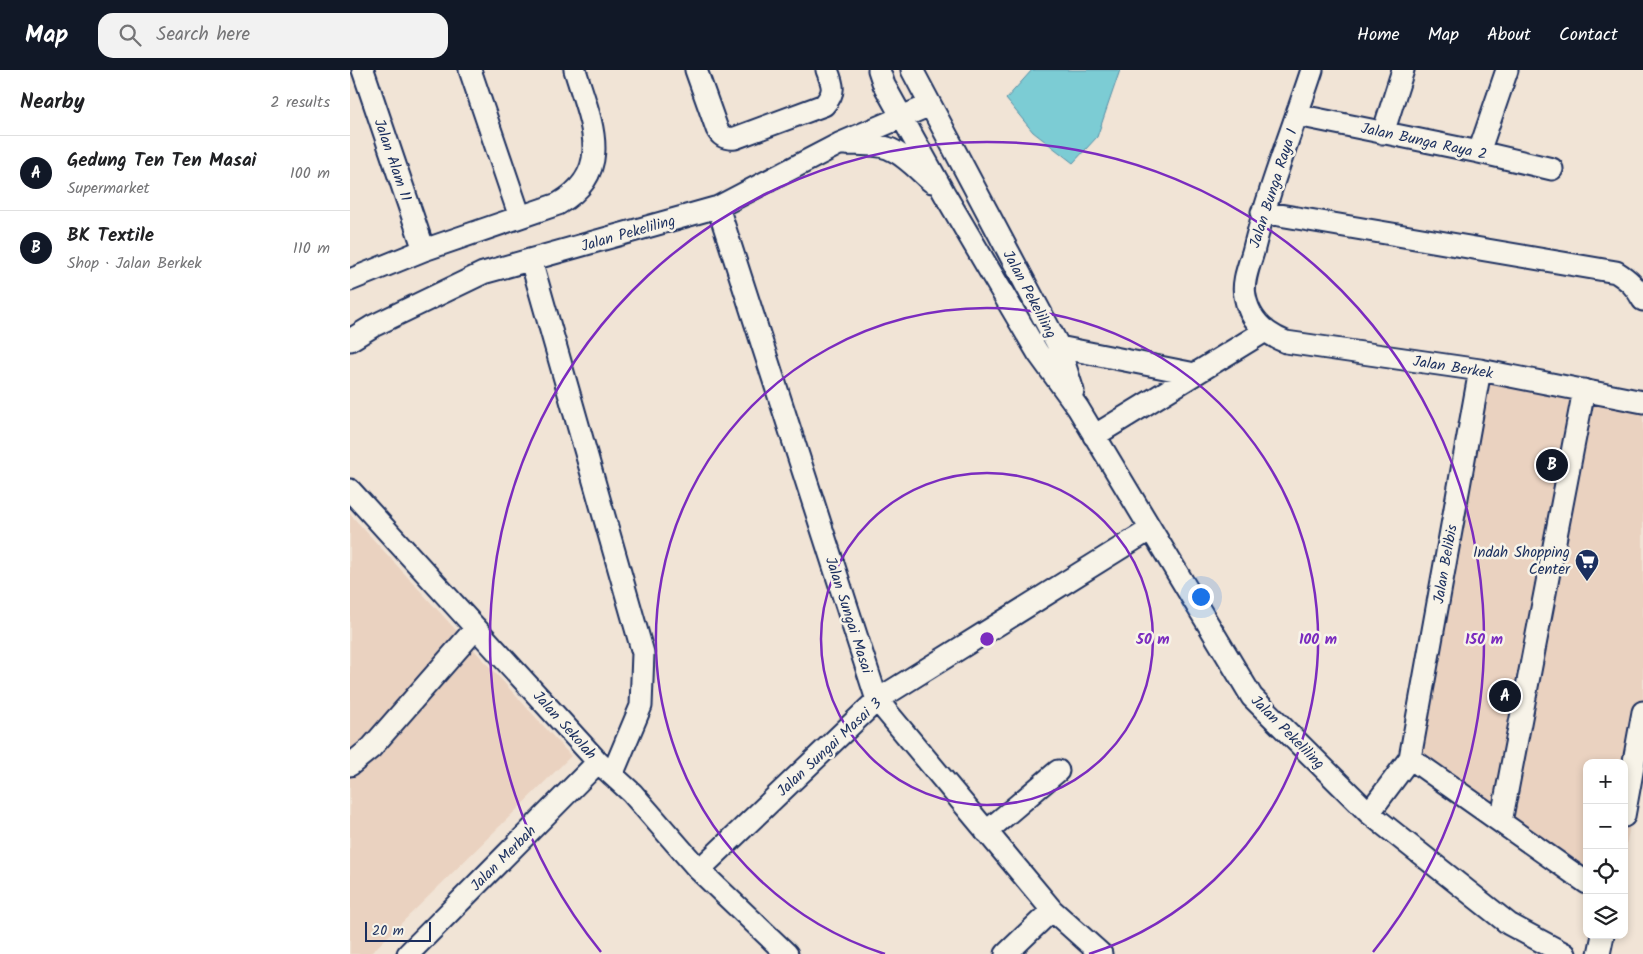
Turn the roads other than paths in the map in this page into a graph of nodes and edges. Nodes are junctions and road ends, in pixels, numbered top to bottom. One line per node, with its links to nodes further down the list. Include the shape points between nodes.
1 (363, 70): 22 (street, Jalan Alam 11)
2 (470, 70): 21 (street)
3 (575, 70): 21 (street, via 593,130 594,158 590,171 568,198)
4 (696, 70): 5 (street, via 717,129 727,139 824,105 833,92)
5 (827, 70)
6 (879, 70): 12 (street)
7 (912, 70): 11 (street)
8 (1312, 70): 13 (street, Jalan Bunga Raya 1)
9 (1403, 70): 14 (street)
10 (1507, 70): 16 (street)
11 (930, 105): 12 (street, Jalan Pekeliling); 28 (street, Jalan Pekeliling)
12 (902, 116): 15 (street, Jalan Pekeliling); 18 (street, Jalan Pekeliling)
13 (1297, 116): 14 (street, Jalan Bunga Raya 2); 20 (street, Jalan Bunga Raya 1)
14 (1382, 133): 16 (street, Jalan Bunga Raya 2)
15 (840, 144): 18 (street, via 892,150); 19 (street, Jalan Pekeliling)
16 (1479, 152): 17 (street, Jalan Bunga Raya 2)
17 (1552, 169)
18 (944, 193): 33 (street, Jalan Pekeliling, via 1038,353)
19 (718, 207): 23 (street, Jalan Pekeliling); 38 (street, Jalan Sungai Masai)
20 (1262, 212): 25 (street, via 1616,272 1637,288); 26 (street, Jalan Bunga Raya 1, via 1244,285 1247,306)
21 (520, 217): 22 (street)
22 (424, 250): 24 (street)
23 (531, 260): 27 (street, Jalan Pekeliling, via 483,273 372,326); 42 (street, via 642,654 641,706)
24 (350, 280)
25 (1643, 300)
26 (1265, 331): 29 (street, Jalan Berkek, via 1286,342); 30 (street)
27 (350, 340)
28 (1059, 347): 30 (street); 33 (street, Jalan Pekeliling)
29 (1480, 370): 31 (street, Jalan Berkek); 40 (street, Jalan Belibis)
30 (1195, 374): 34 (street)
31 (1584, 390): 32 (street, Jalan Berkek); 46 (street)
32 (1643, 402)
33 (1078, 408): 34 (street, Jalan Pekeliling)
34 (1094, 436): 36 (street, Jalan Pekeliling)
35 (350, 490): 37 (street, Jalan Sekolah)
36 (1151, 529): 38 (street, Jalan Sungai Masai 3); 45 (street, Jalan Pekeliling, via 1252,697)
37 (476, 628): 41 (street, via 371,748); 42 (street, Jalan Sekolah)
38 (877, 700): 47 (street, Jalan Sungai Masai); 48 (street, Jalan Sungai Masai 3)
39 (1643, 712): 44 (street)
40 (1410, 758): 45 (street, Jalan Belibis); 46 (street)
41 (350, 765)
42 (605, 768): 48 (street, Jalan Sekolah, via 632,793); 52 (street, Jalan Merbah)
43 (1058, 771): 47 (street)
44 (1626, 804)
45 (1369, 812): 56 (street, Jalan Pekeliling, via 1509,924)
46 (1501, 822): 49 (street)
47 (986, 832): 50 (street, Jalan Sungai Masai)
48 (699, 870): 53 (street, Jalan Sekolah)
49 (1583, 880)
50 (1052, 910): 54 (street); 55 (street, Jalan Sungai Masai)
51 (1602, 939): 57 (street)
52 (408, 954)
53 (787, 954)
54 (1006, 954)
55 (1101, 954)
56 (1565, 954)
57 (1600, 954)

